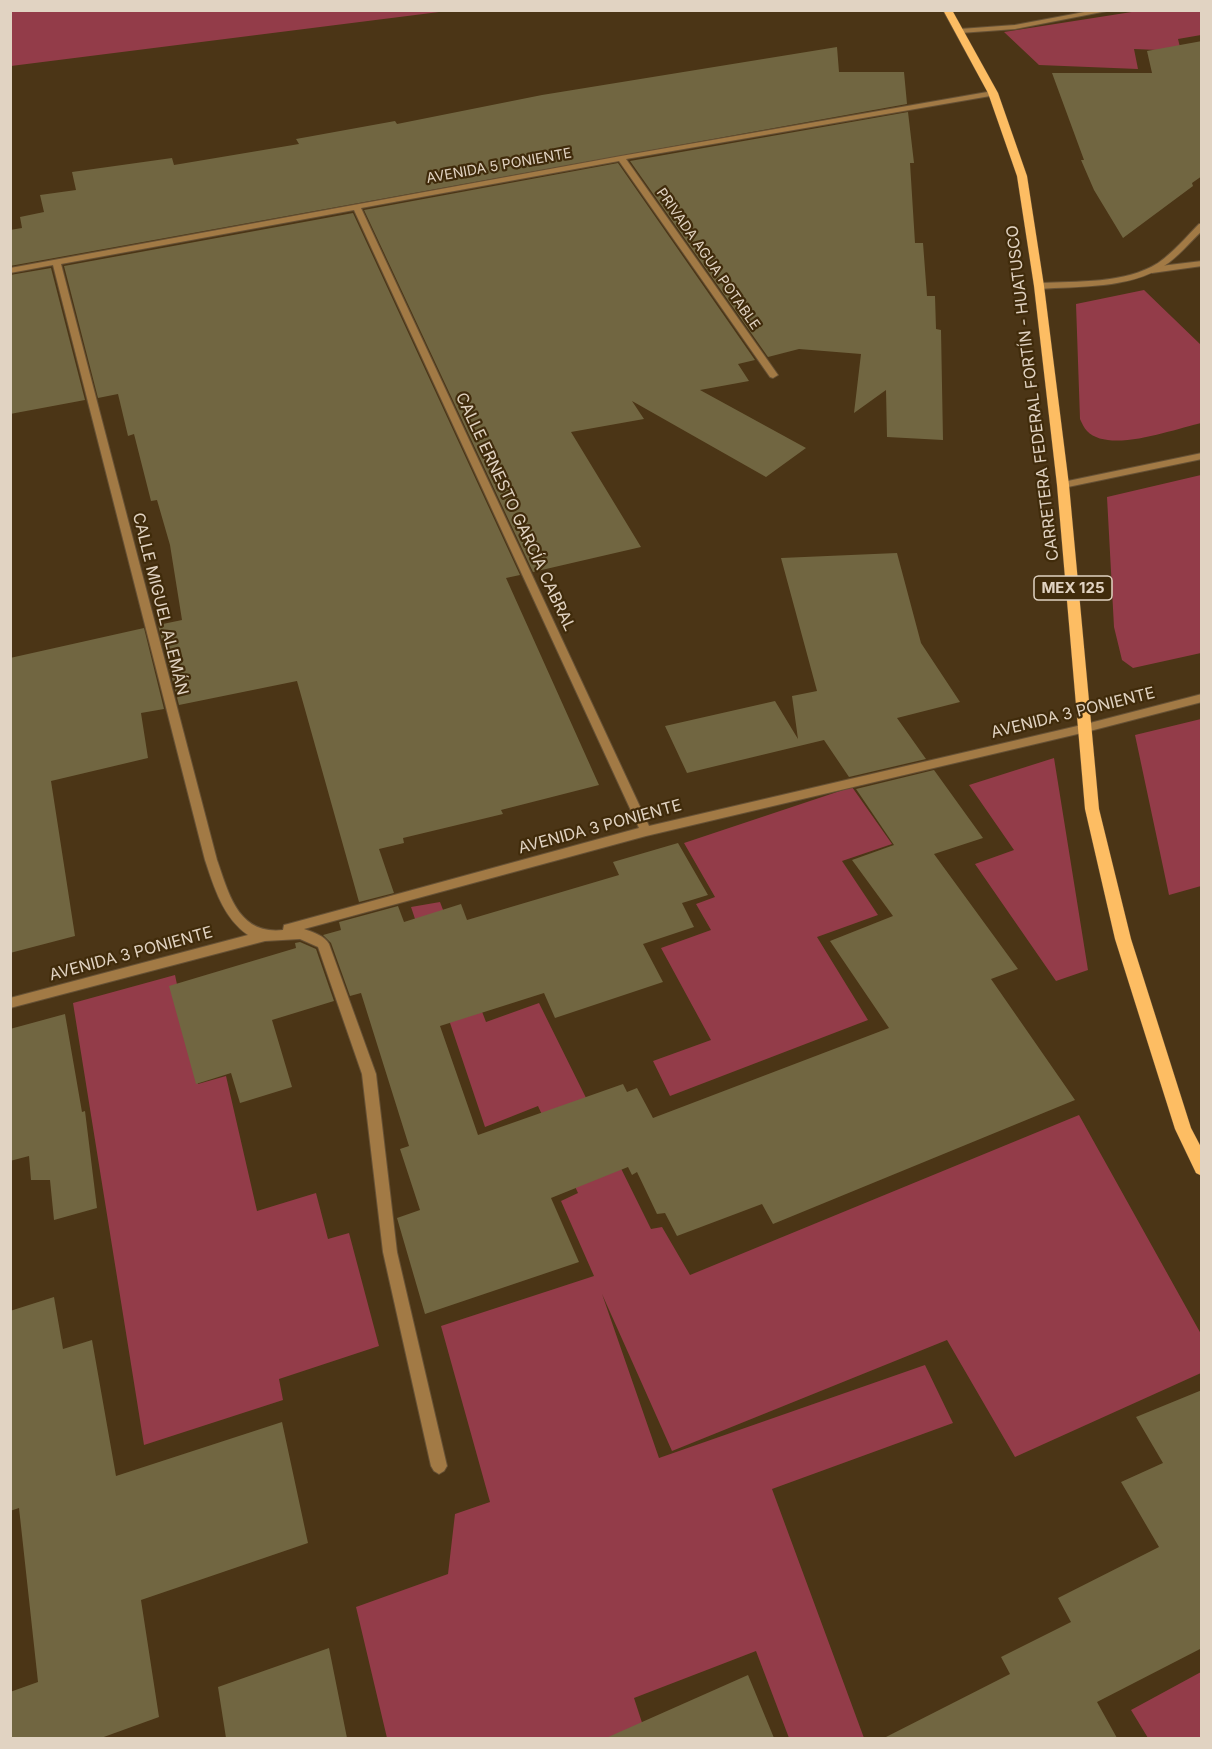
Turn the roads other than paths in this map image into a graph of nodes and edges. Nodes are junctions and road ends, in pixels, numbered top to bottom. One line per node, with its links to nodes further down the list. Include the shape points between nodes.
1 (947, 10): 3 (main road, CARRETERA FEDERAL FORTÍN - HUATUSCO / MEX 125)
2 (1109, 10): 3 (street, via 1015,27)
3 (960, 31): 4 (main road, CARRETERA FEDERAL FORTÍN - HUATUSCO / MEX 125)
4 (993, 93): 5 (street, AVENIDA 5 PONIENTE); 12 (main road, CARRETERA FEDERAL FORTÍN - HUATUSCO / MEX 125, via 1022,176)
5 (621, 158): 6 (street, AVENIDA 5 PONIENTE); 13 (street, PRIVADA AGUA POTABLE)
6 (356, 206): 8 (street, AVENIDA 5 PONIENTE); 18 (street, CALLE ERNESTO GARCÍA CABRAL)
7 (1202, 226): 10 (street)
8 (57, 263): 11 (street, AVENIDA 5 PONIENTE); 19 (street, CALLE MIGUEL ALEMÁN, via 211,860 238,921)
9 (1202, 263): 10 (street)
10 (1152, 270): 12 (street, via 1109,280)
11 (10, 271)
12 (1039, 286): 15 (main road, CARRETERA FEDERAL FORTÍN - HUATUSCO / MEX 125)
13 (773, 375)
14 (1202, 456): 15 (street)
15 (1062, 485): 17 (main road, CARRETERA FEDERAL FORTÍN - HUATUSCO / MEX 125)
16 (1202, 698): 17 (street, AVENIDA 3 PONIENTE)
17 (1086, 728): 18 (street, AVENIDA 3 PONIENTE); 21 (main road, CARRETERA FEDERAL FORTÍN - HUATUSCO / MEX 125, via 1092,809 1123,939 1183,1129)
18 (646, 831): 19 (street, AVENIDA 3 PONIENTE)
19 (264, 936): 20 (street, AVENIDA 3 PONIENTE); 22 (street, via 307,933 323,944 369,1074 390,1252)
20 (10, 1003)
21 (1202, 1168)
22 (439, 1466)

